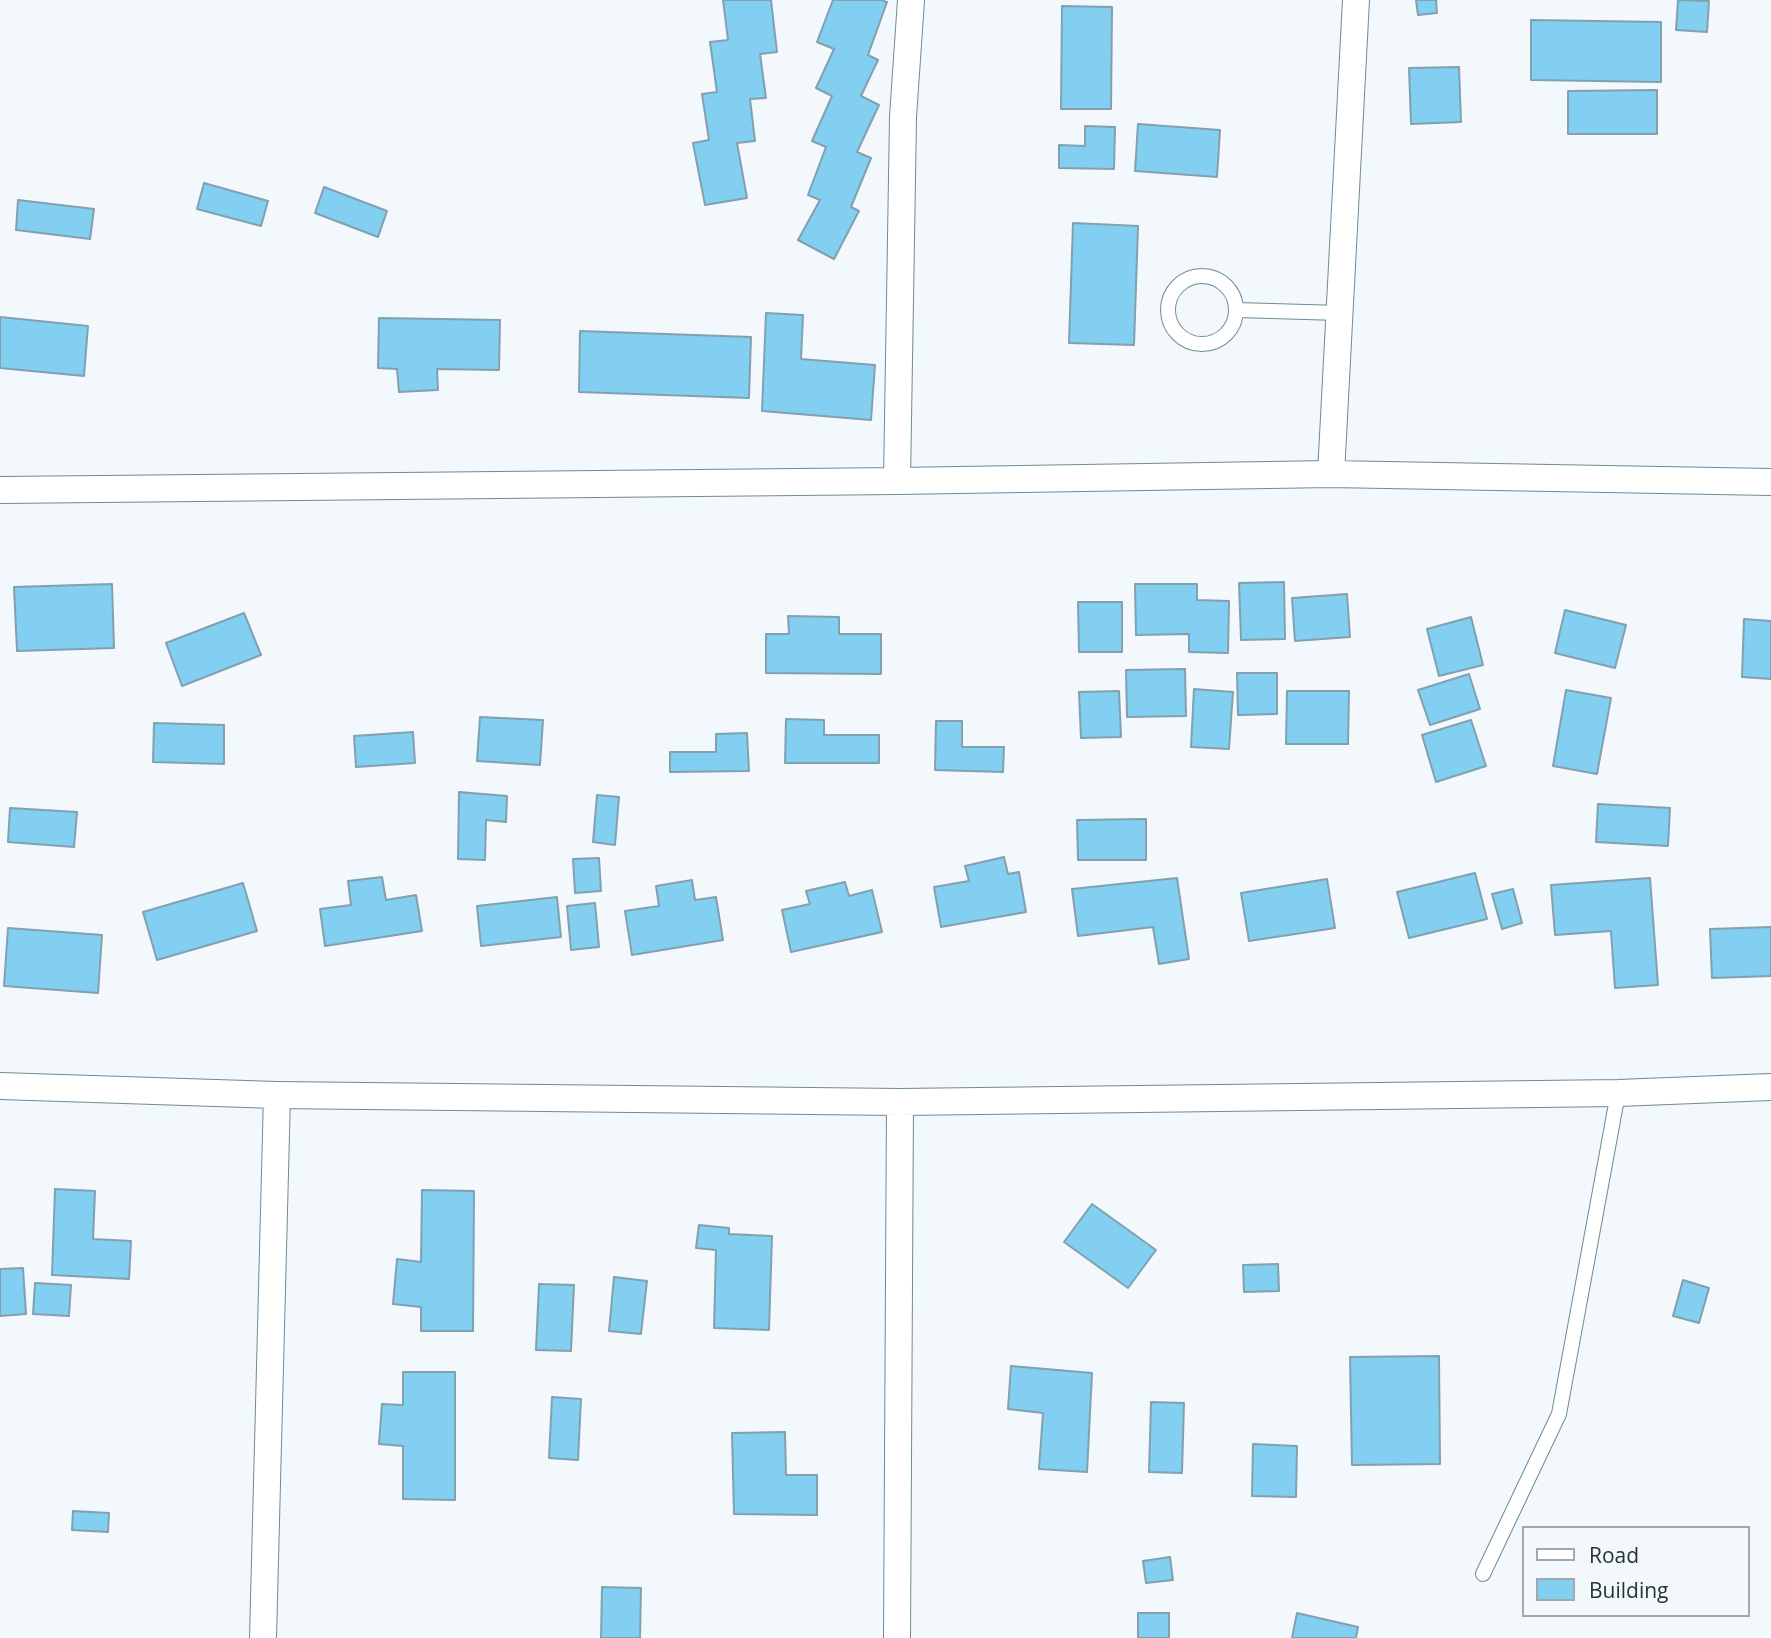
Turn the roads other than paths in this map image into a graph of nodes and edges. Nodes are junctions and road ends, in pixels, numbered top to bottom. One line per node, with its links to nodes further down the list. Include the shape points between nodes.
1 (911, 0): 6 (street, via 903,117)
2 (1356, 0): 4 (street)
3 (1237, 310): 3 (lane, via 1226,335 1203,345 1179,334 1169,311 1178,287 1202,276 1226,286); 4 (lane)
4 (1339, 313): 5 (street)
5 (1331, 474): 6 (street); 7 (street)
6 (897, 481): 8 (street)
7 (1771, 482)
8 (0, 490)
9 (0, 1086): 12 (street)
10 (1771, 1087): 11 (street)
11 (1618, 1093): 13 (street); 14 (lane, via 1559,1414)
12 (277, 1095): 13 (street); 15 (street)
13 (900, 1102): 16 (street)
14 (1483, 1574)
15 (263, 1638)
16 (897, 1638)

